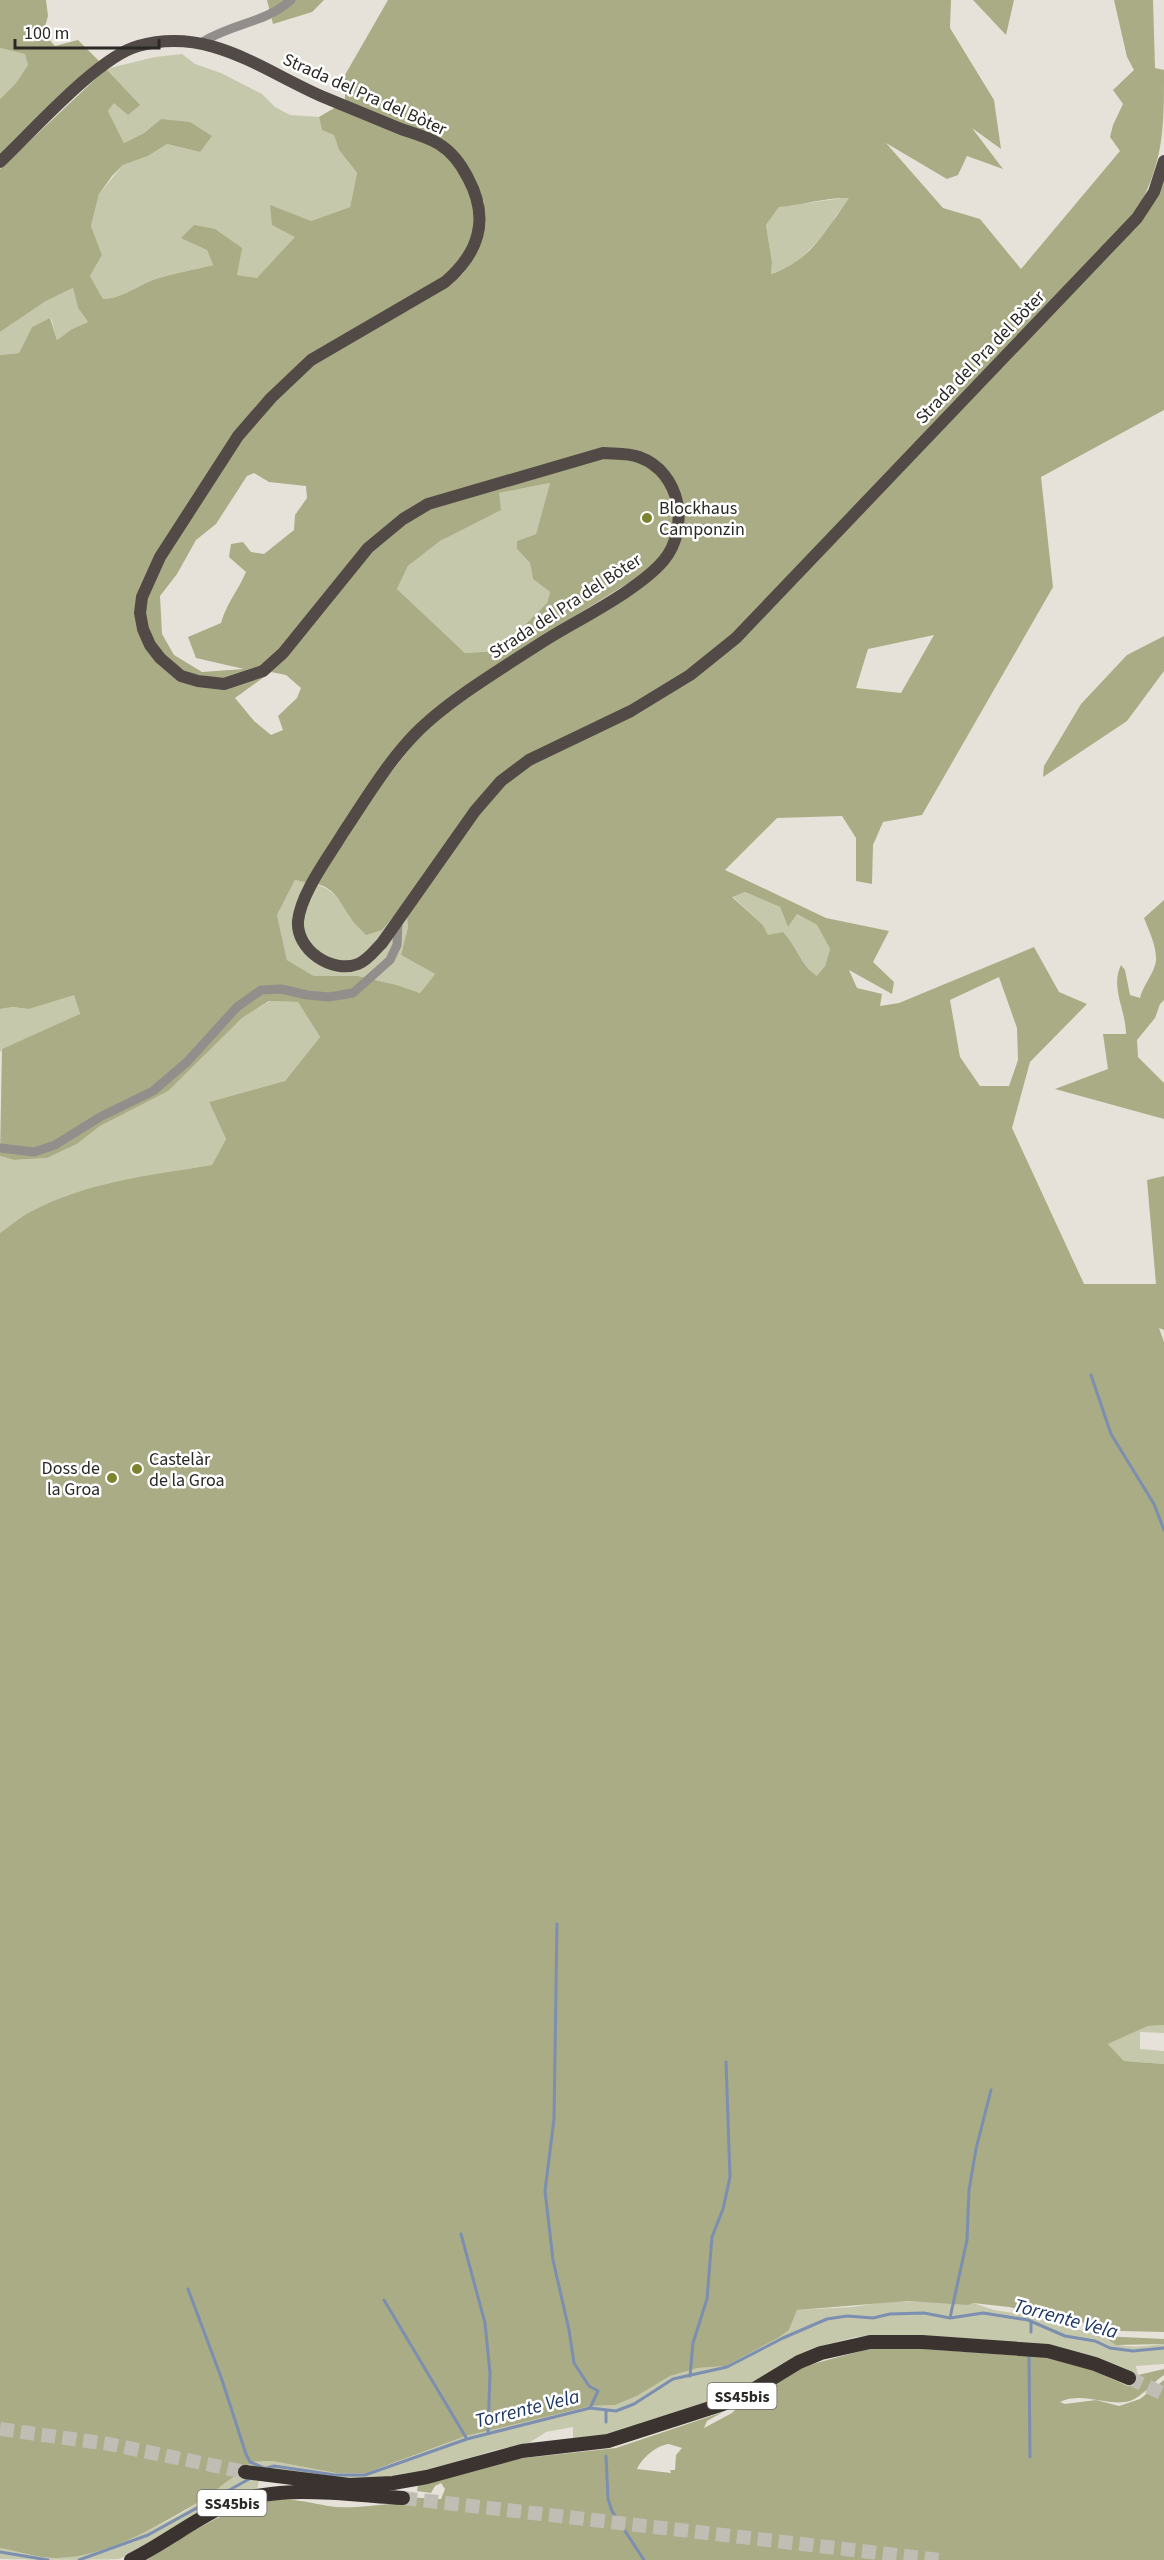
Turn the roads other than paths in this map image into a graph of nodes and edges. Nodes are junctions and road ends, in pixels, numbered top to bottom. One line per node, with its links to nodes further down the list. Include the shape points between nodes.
1 (291, 0): 2 (street, via 278,12 216,33)
2 (201, 43): 4 (main road, Strada del Pra del Bòter, via 161,40 135,46 112,58); 5 (main road, Strada del Pra del Bòter, via 221,48 319,95 438,143 465,172 479,203 479,220 475,243 461,269 446,282 311,360 238,436 160,557 142,597 143,629 160,658 181,676 209,684 238,681 263,671 283,653 368,548 403,519 454,495 614,453 640,457 655,466 670,481 677,502 677,538 664,560 646,578 542,642 454,702 416,734 370,792 324,863 299,908 298,930 316,958 330,965 357,964 369,957)
3 (1164, 161): 5 (main road, Strada del Pra del Bòter, via 1154,192 1137,218 736,638 690,675 631,711 529,760 501,781 475,811)
4 (0, 162)
5 (398, 921): 6 (street, via 397,945 390,960 353,993 329,997 281,988 261,990 237,1007 187,1062 153,1091 55,1145 34,1152)
6 (0, 1148)
7 (1129, 2378): 9 (highway, SS45bis, via 1048,2351 870,2342 821,2353 743,2396 615,2439 522,2451 410,2481)
8 (245, 2472): 9 (highway, SS45bis)
9 (348, 2490): 10 (highway, SS45bis); 11 (highway, SS45bis, via 280,2492 248,2498 222,2507)
10 (403, 2498)
11 (131, 2560)

